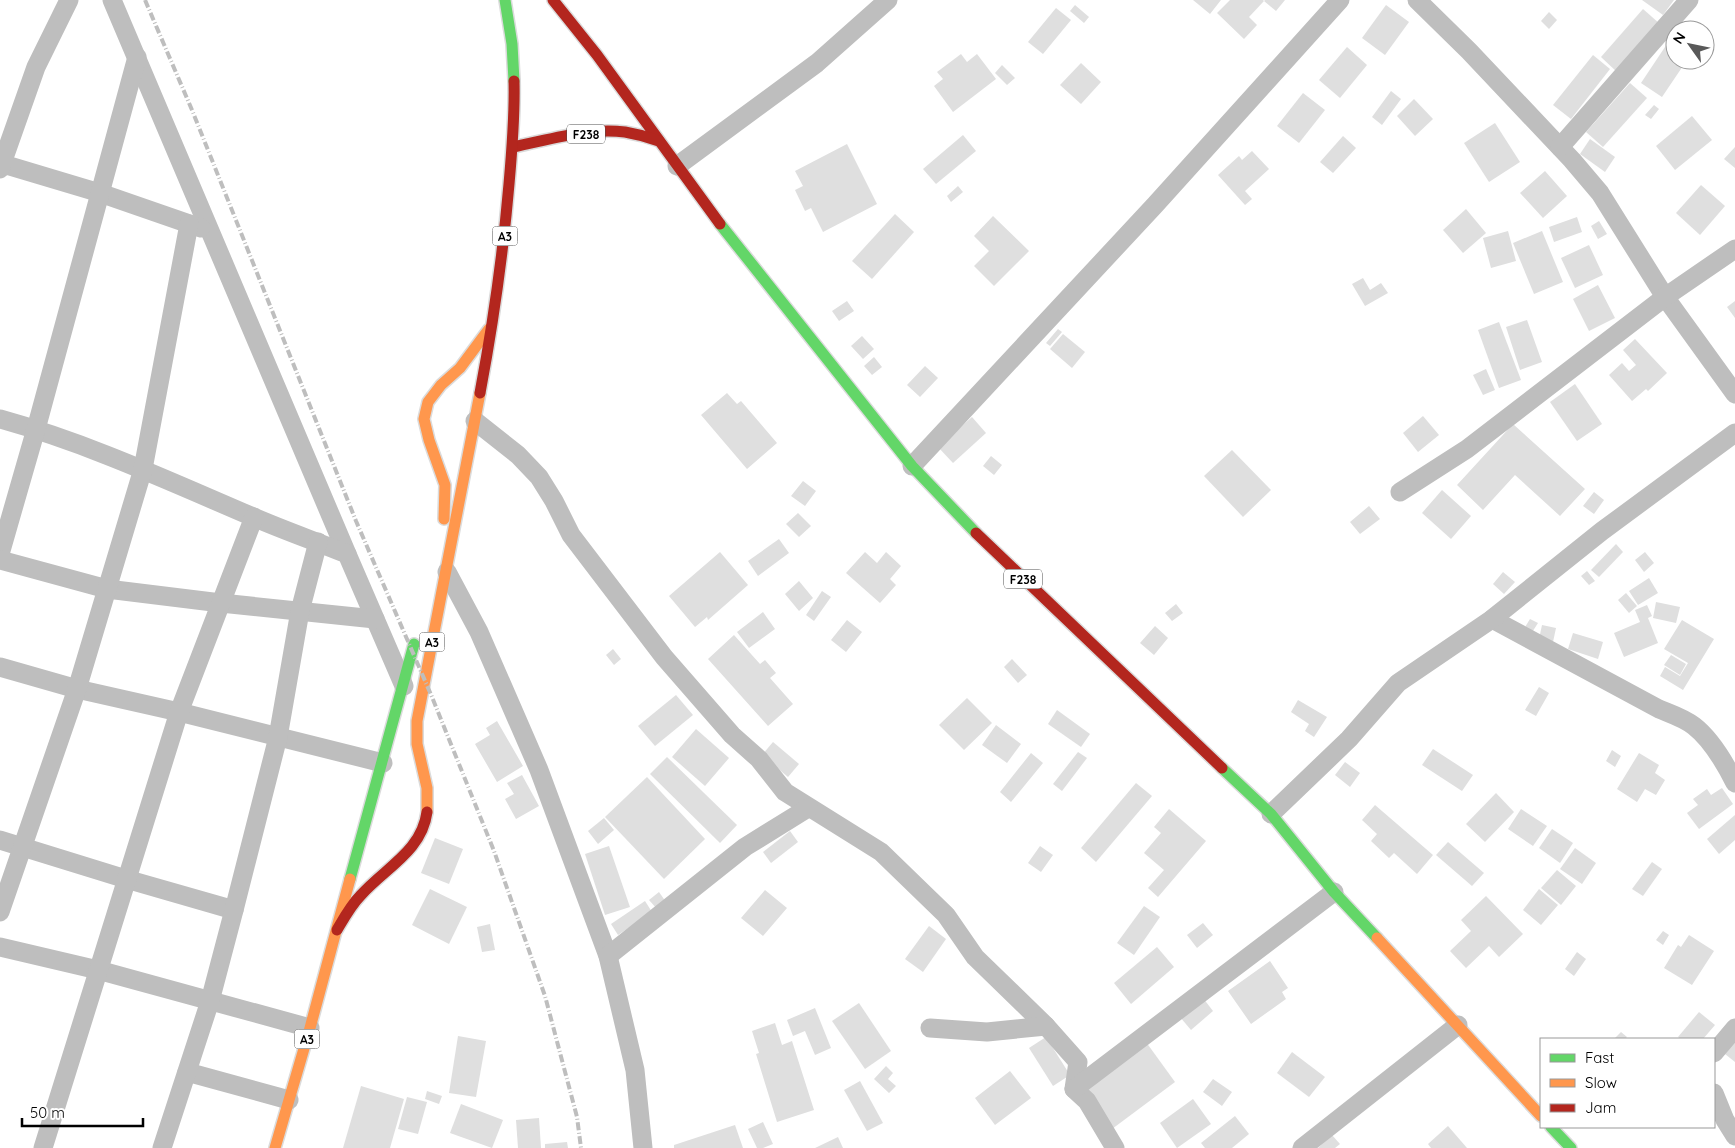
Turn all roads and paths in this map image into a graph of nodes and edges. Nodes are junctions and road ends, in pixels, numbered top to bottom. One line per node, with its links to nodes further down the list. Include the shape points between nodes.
1 (69, 0): 13 (street, via 36,67)
2 (112, 0): 9 (street)
3 (505, 0): 11 (main road, A3, via 516,76)
4 (554, 0): 10 (main road, F238)
5 (888, 0): 14 (street, via 817,63)
6 (1340, 0): 26 (street)
7 (1417, 0): 12 (street)
8 (1689, 0): 12 (street)
9 (137, 58): 15 (street); 17 (street)
10 (660, 141): 11 (main road, F238, via 636,133 614,131); 14 (main road, F238)
11 (513, 147): 20 (main road, A3)
12 (1560, 147): 19 (street, via 1600,193)
13 (1, 165): 15 (street)
14 (677, 166): 26 (main road, F238)
15 (100, 193): 16 (street); 24 (street)
16 (189, 224): 17 (street); 27 (street)
17 (211, 232): 33 (street)
18 (1735, 249): 19 (street)
19 (1665, 297): 21 (street); 28 (street, via 1467,449)
20 (493, 324): 23 (main road, A3); 30 (main road, A3, via 460,368 428,402 424,419 445,484)
21 (1735, 394)
22 (0, 420): 24 (street)
23 (475, 421): 35 (main road, A3); 49 (street, via 518,455 538,476 571,535 664,658 732,735 759,759 785,792)
24 (36, 429): 27 (street); 32 (street)
25 (1735, 433): 40 (street, via 1602,531)
26 (912, 466): 50 (main road, F238, via 985,543)
27 (143, 469): 29 (street); 36 (street)
28 (1400, 492)
29 (254, 517): 31 (street); 37 (street)
30 (442, 527)
31 (318, 542): 33 (street); 38 (street)
32 (0, 554)
33 (347, 554): 39 (street)
34 (0, 560): 36 (street)
35 (447, 572): 57 (main road, A3, via 417,721 417,742 428,785 428,806 423,826 406,856 365,890); 59 (street, via 479,632 539,770)
36 (107, 589): 37 (street); 44 (street)
37 (221, 603): 38 (street); 45 (street)
38 (300, 612): 39 (street); 46 (street)
39 (375, 619): 43 (street)
40 (1492, 619): 48 (street, via 1694,726 1708,741); 50 (street, via 1398,684 1349,739)
41 (418, 630): 43 (main road, A3)
42 (0, 667): 44 (street)
43 (404, 686): 47 (main road, A3)
44 (77, 689): 45 (street); 52 (street)
45 (179, 712): 46 (street); 53 (street)
46 (278, 737): 47 (street); 55 (street)
47 (383, 763): 57 (main road, A3)
48 (1735, 783)
49 (808, 808): 59 (street, via 745,847); 63 (street, via 881,852 946,915 976,958)
50 (1271, 814): 54 (main road, F238)
51 (0, 840): 52 (street)
52 (22, 847): 53 (street); 56 (street)
53 (126, 880): 55 (street); 60 (street)
54 (1334, 892): 62 (main road, F238); 69 (street)
55 (234, 910): 61 (street)
56 (0, 912)
57 (337, 930): 64 (main road, A3)
58 (0, 947): 60 (street)
59 (608, 956): 78 (street, via 634,1070)
60 (98, 970): 61 (street); 75 (street)
61 (210, 1001): 64 (street); 68 (street)
62 (1458, 1025): 72 (main road, F238); 80 (street)
63 (1046, 1026): 65 (street, via 987,1032); 69 (street, via 1078,1062)
64 (310, 1028): 71 (main road, A3)
65 (930, 1028)
66 (1735, 1028): 67 (street)
67 (1715, 1052)
68 (187, 1072): 71 (street); 76 (street)
69 (1074, 1089): 79 (street, via 1087,1101)
70 (1715, 1096): 74 (street)
71 (289, 1100): 77 (main road, A3)
72 (1540, 1115)
73 (1553, 1128): 81 (main road)
74 (1735, 1136)
75 (44, 1148)
76 (162, 1148)
77 (275, 1148)
78 (643, 1148)
79 (1115, 1148)
80 (1302, 1148)
81 (1571, 1148)

